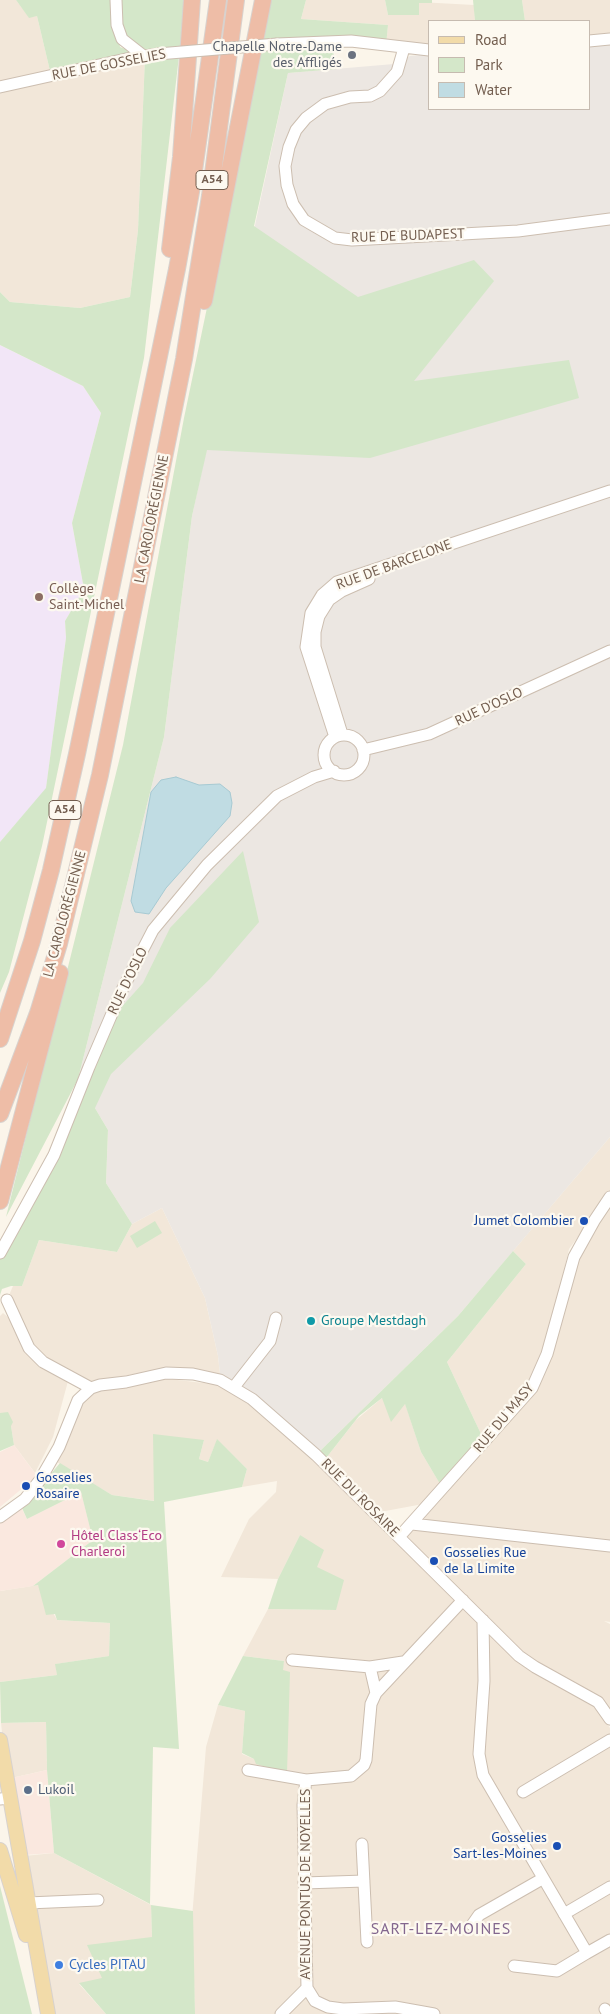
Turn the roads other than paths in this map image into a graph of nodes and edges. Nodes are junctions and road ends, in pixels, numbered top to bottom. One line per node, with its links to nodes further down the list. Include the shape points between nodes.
1 (116, 0): 10 (street, via 117,25 122,39)
2 (192, 0): 13 (highway, via 181,157 163,300)
3 (218, 0): 13 (highway, LA CAROLORÉGIENNE / A54, via 192,183)
4 (236, 0): 14 (highway, LA CAROLORÉGIENNE / A54)
5 (263, 0): 14 (highway, via 196,341)
6 (610, 39): 7 (street)
7 (590, 41)
8 (404, 48): 9 (street, RUE DE GOSSELIES); 10 (street, RUE DE GOSSELIES, bridge, via 352,40); 12 (street, RUE DE BUDAPEST, via 397,72 380,91 370,96 350,97 325,104 296,130 285,166 293,204 304,220 335,238 352,240 518,232)
9 (428, 50)
10 (145, 57): 11 (street, RUE DE GOSSELIES, via 126,58)
11 (0, 87)
12 (610, 219)
13 (166, 322): 22 (highway, LA CAROLORÉGIENNE / A54, via 53,861 32,941)
14 (184, 359): 21 (highway, LA CAROLORÉGIENNE / A54, via 100,775)
15 (610, 491): 18 (street, RUE DE BARCELONE, via 337,582 322,595 311,613 306,647)
16 (610, 499): 18 (street, RUE DE BARCELONE, via 358,583 329,600 314,632)
17 (610, 651): 19 (street, RUE D'OSLO, via 430,734)
18 (338, 736): 19 (street, via 355,738); 20 (street, via 326,747 324,754 325,761)
19 (363, 750): 20 (street, via 362,763 353,772)
20 (334, 771): 27 (street, RUE D'OSLO, via 314,777 277,796 207,865 154,930 123,988 54,1155)
21 (78, 868): 24 (highway, LA CAROLORÉGIENNE / A54, via 38,1013); 26 (highway, via 79,895)
22 (5, 1016): 23 (highway, LA CAROLORÉGIENNE / A54)
23 (0, 1039)
24 (0, 1114)
25 (610, 1198): 33 (street, RUE DU MASY, via 574,1257 547,1354 532,1388)
26 (0, 1201)
27 (0, 1253)
28 (7, 1300): 31 (street, via 29,1348 43,1362)
29 (276, 1318): 30 (street, via 270,1341)
30 (234, 1386): 31 (street, RUE DU ROSAIRE, via 205,1376 166,1373); 34 (street, RUE DU ROSAIRE, via 316,1454)
31 (91, 1388): 32 (street, via 78,1400 59,1447 40,1480 24,1499)
32 (0, 1518)
33 (412, 1524): 34 (street, RUE DU MASY); 35 (street)
34 (399, 1537): 36 (street, RUE DU ROSAIRE)
35 (610, 1546)
36 (463, 1600): 37 (street, RUE DU ROSAIRE); 39 (street, AVENUE PONTUS DE NOYELLES)
37 (483, 1620): 42 (street, RUE DU ROSAIRE, via 519,1656); 53 (street, via 484,1681 479,1754 483,1775)
38 (292, 1660): 40 (street)
39 (402, 1662): 40 (street); 41 (street, AVENUE PONTUS DE NOYELLES)
40 (370, 1666): 41 (street, AVENUE PONTUS DE NOYELLES)
41 (376, 1693): 48 (street, AVENUE PONTUS DE NOYELLES, via 371,1704 364,1765 352,1776)
42 (598, 1702): 43 (street); 44 (street)
43 (610, 1704)
44 (610, 1719)
45 (0, 1740): 50 (main road)
46 (610, 1740): 49 (street)
47 (248, 1770): 48 (street, AVENUE PONTUS DE NOYELLES)
48 (306, 1780): 55 (street, AVENUE PONTUS DE NOYELLES, via 303,1805)
49 (523, 1792)
50 (5, 1798): 58 (main road)
51 (362, 1844): 54 (street)
52 (0, 1850): 58 (main road)
53 (542, 1879): 59 (street); 60 (street, via 479,1915)
54 (364, 1881): 55 (street); 62 (street)
55 (304, 1883): 65 (street, AVENUE PONTUS DE NOYELLES)
56 (610, 1887): 59 (street)
57 (98, 1900): 58 (street)
58 (22, 1903): 66 (main road)
59 (564, 1914): 63 (street)
60 (472, 1925)
61 (610, 1940): 63 (street)
62 (367, 1942)
63 (587, 1953): 64 (street, via 558,1971)
64 (514, 1966)
65 (307, 1988): 67 (street, AVENUE PONTUS DE NOYELLES); 68 (street, AVENUE PONTUS DE NOYELLES, via 314,2000 328,2007 395,2007)
66 (48, 2014)
67 (281, 2014)
68 (434, 2014)

